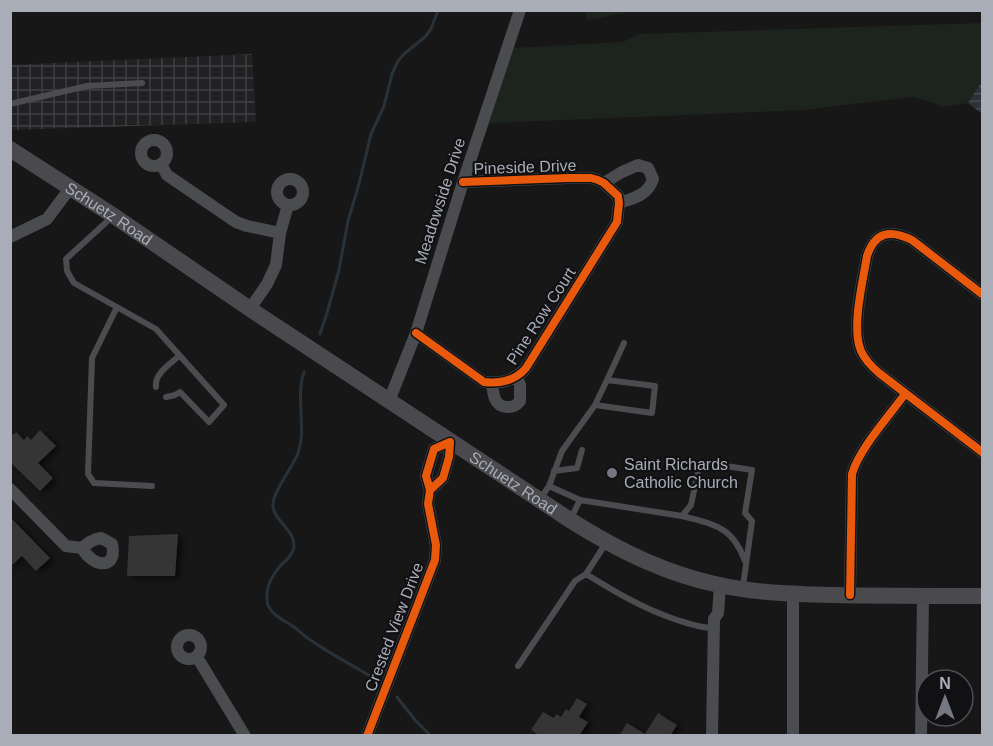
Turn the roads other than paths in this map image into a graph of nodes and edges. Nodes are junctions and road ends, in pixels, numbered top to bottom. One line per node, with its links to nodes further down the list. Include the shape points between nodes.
1 (520, 10): 6 (street, Meadowside Drive)
2 (142, 83): 3 (lane, via 87,86)
3 (10, 104)
4 (10, 149): 8 (main road, Schuetz Road)
5 (161, 164): 12 (street, via 167,175 236,222)
6 (463, 183): 7 (street, Pineside Drive, via 591,178); 17 (street, Meadowside Drive)
7 (604, 183): 9 (street); 9 (street, via 638,165 648,168 653,178 650,187 639,196)
8 (71, 187): 11 (main road, Schuetz Road); 13 (street, via 47,219)
9 (619, 200): 20 (street, Pine Row Court, via 617,222 526,368)
10 (288, 205): 12 (street)
11 (114, 216): 15 (lane, via 66,259 74,283); 16 (main road, Schuetz Road)
12 (280, 233): 16 (street, via 276,265)
13 (10, 237)
14 (982, 294): 24 (street, via 912,240 894,233 875,239 867,256 856,326 858,339 872,367)
15 (117, 307): 19 (lane, via 156,329); 32 (lane, via 92,358 88,474 94,483)
16 (250, 309): 26 (main road, Schuetz Road)
17 (416, 333): 22 (street, via 484,382); 26 (street, Meadowside Drive)
18 (624, 343): 21 (lane)
19 (179, 356): 23 (lane, via 157,376); 25 (lane, via 224,405 208,422 180,392)
20 (517, 376): 22 (street, Pine Row Court, via 507,382); 22 (street, Pine Row Court, via 520,402 510,408 497,403)
21 (607, 380): 27 (lane); 27 (lane, via 655,386 652,413)
22 (492, 383)
23 (156, 387)
24 (905, 394): 30 (street); 45 (street, via 861,453 852,474)
25 (166, 397)
26 (389, 401): 28 (main road, Schuetz Road)
27 (595, 405): 31 (lane, via 562,451)
28 (450, 442): 34 (main road, Schuetz Road); 52 (street, Crested View Drive, via 443,477 430,490 428,504 435,560)
29 (582, 450): 31 (lane, via 577,468)
30 (982, 452)
31 (554, 471): 34 (lane)
32 (152, 486)
33 (10, 489): 39 (street, via 66,546)
34 (544, 493): 35 (lane); 37 (main road, Schuetz Road)
35 (580, 500): 36 (lane); 37 (lane)
36 (682, 516): 40 (lane, via 726,532); 40 (lane, via 691,505 700,462 752,470 745,513 752,521)
37 (570, 520): 38 (main road, Schuetz Road)
38 (607, 542): 41 (lane); 42 (main road, Schuetz Road, via 675,573)
39 (82, 548)
40 (746, 563): 43 (lane)
41 (586, 574): 48 (lane, via 652,612 701,628); 50 (lane, via 575,581)
42 (717, 585): 43 (main road, Schuetz Road); 48 (street, via 710,613)
43 (742, 590): 44 (main road, Schuetz Road)
44 (794, 594): 45 (main road, Schuetz Road); 54 (street)
45 (850, 595): 46 (main road, Schuetz Road)
46 (923, 596): 47 (main road, Schuetz Road); 55 (street)
47 (982, 596)
48 (714, 624): 53 (street)
49 (197, 657): 51 (street)
50 (518, 666)
51 (245, 735)
52 (367, 735)
53 (712, 735)
54 (793, 735)
55 (921, 735)

